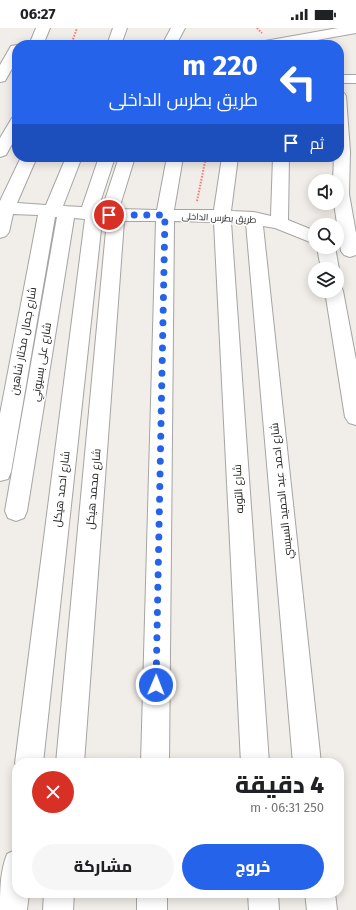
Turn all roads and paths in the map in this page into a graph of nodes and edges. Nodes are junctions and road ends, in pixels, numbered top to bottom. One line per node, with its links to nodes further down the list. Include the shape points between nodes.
1 (43, 28): 7 (street)
2 (77, 28): 8 (path)
3 (120, 28): 9 (street)
4 (178, 28): 10 (street)
5 (289, 28): 11 (street)
6 (346, 29): 12 (street)
7 (38, 40)
8 (73, 40)
9 (116, 40)
10 (172, 40)
11 (300, 40)
12 (309, 40)
13 (0, 49): 14 (street)
14 (12, 49)
15 (12, 58): 16 (street)
16 (0, 78)
17 (344, 79): 18 (street)
18 (356, 79)
19 (344, 118): 22 (street)
20 (12, 130): 21 (street)
21 (0, 152)
22 (349, 152): 31 (street)
23 (26, 162): 32 (street)
24 (72, 162): 33 (street)
25 (107, 162): 34 (street)
26 (126, 162): 34 (street)
27 (174, 162): 35 (street)
28 (205, 162): 36 (path)
29 (229, 162): 37 (street, شارع التوبه)
30 (281, 162): 39 (street)
31 (349, 194): 40 (street)
32 (3, 207): 33 (street, طريق بطرس الداخلى); 41 (street)
33 (55, 212): 34 (street, طريق بطرس الداخلى); 46 (street, شارع جمال مختار شاهين); 47 (street, شارع على بسيوني)
34 (102, 215): 35 (street, طريق بطرس الداخلى); 50 (street, شارع احمد هيكل); 51 (street, شارع محمد هيكل)
35 (165, 215): 36 (street, طريق بطرس الداخلى); 52 (street)
36 (195, 216): 37 (street, طريق بطرس الداخلى)
37 (222, 216): 38 (street, طريق بطرس الداخلى); 53 (street, شارع التوبه)
38 (254, 218): 39 (street, طريق بطرس الداخلى); 54 (street, شارع احمد عبد الحميد السيسي)
39 (279, 223): 42 (street, طريق بطرس الداخلى)
40 (352, 230): 43 (street)
41 (0, 232)
42 (308, 235)
43 (348, 250)
44 (335, 298): 45 (street)
45 (356, 417)
46 (4, 446): 47 (street); 48 (street, شارع جمال مختار شاهين)
47 (27, 447): 49 (street, شارع على بسيوني)
48 (0, 472)
49 (16, 511)
50 (30, 758)
51 (70, 758)
52 (154, 758)
53 (255, 758)
54 (307, 758)
55 (13, 898): 60 (street)
56 (59, 898): 61 (street)
57 (152, 898): 62 (street)
58 (263, 898): 63 (street)
59 (321, 898): 64 (street)
60 (12, 910)
61 (58, 910)
62 (152, 910)
63 (264, 910)
64 (322, 910)

